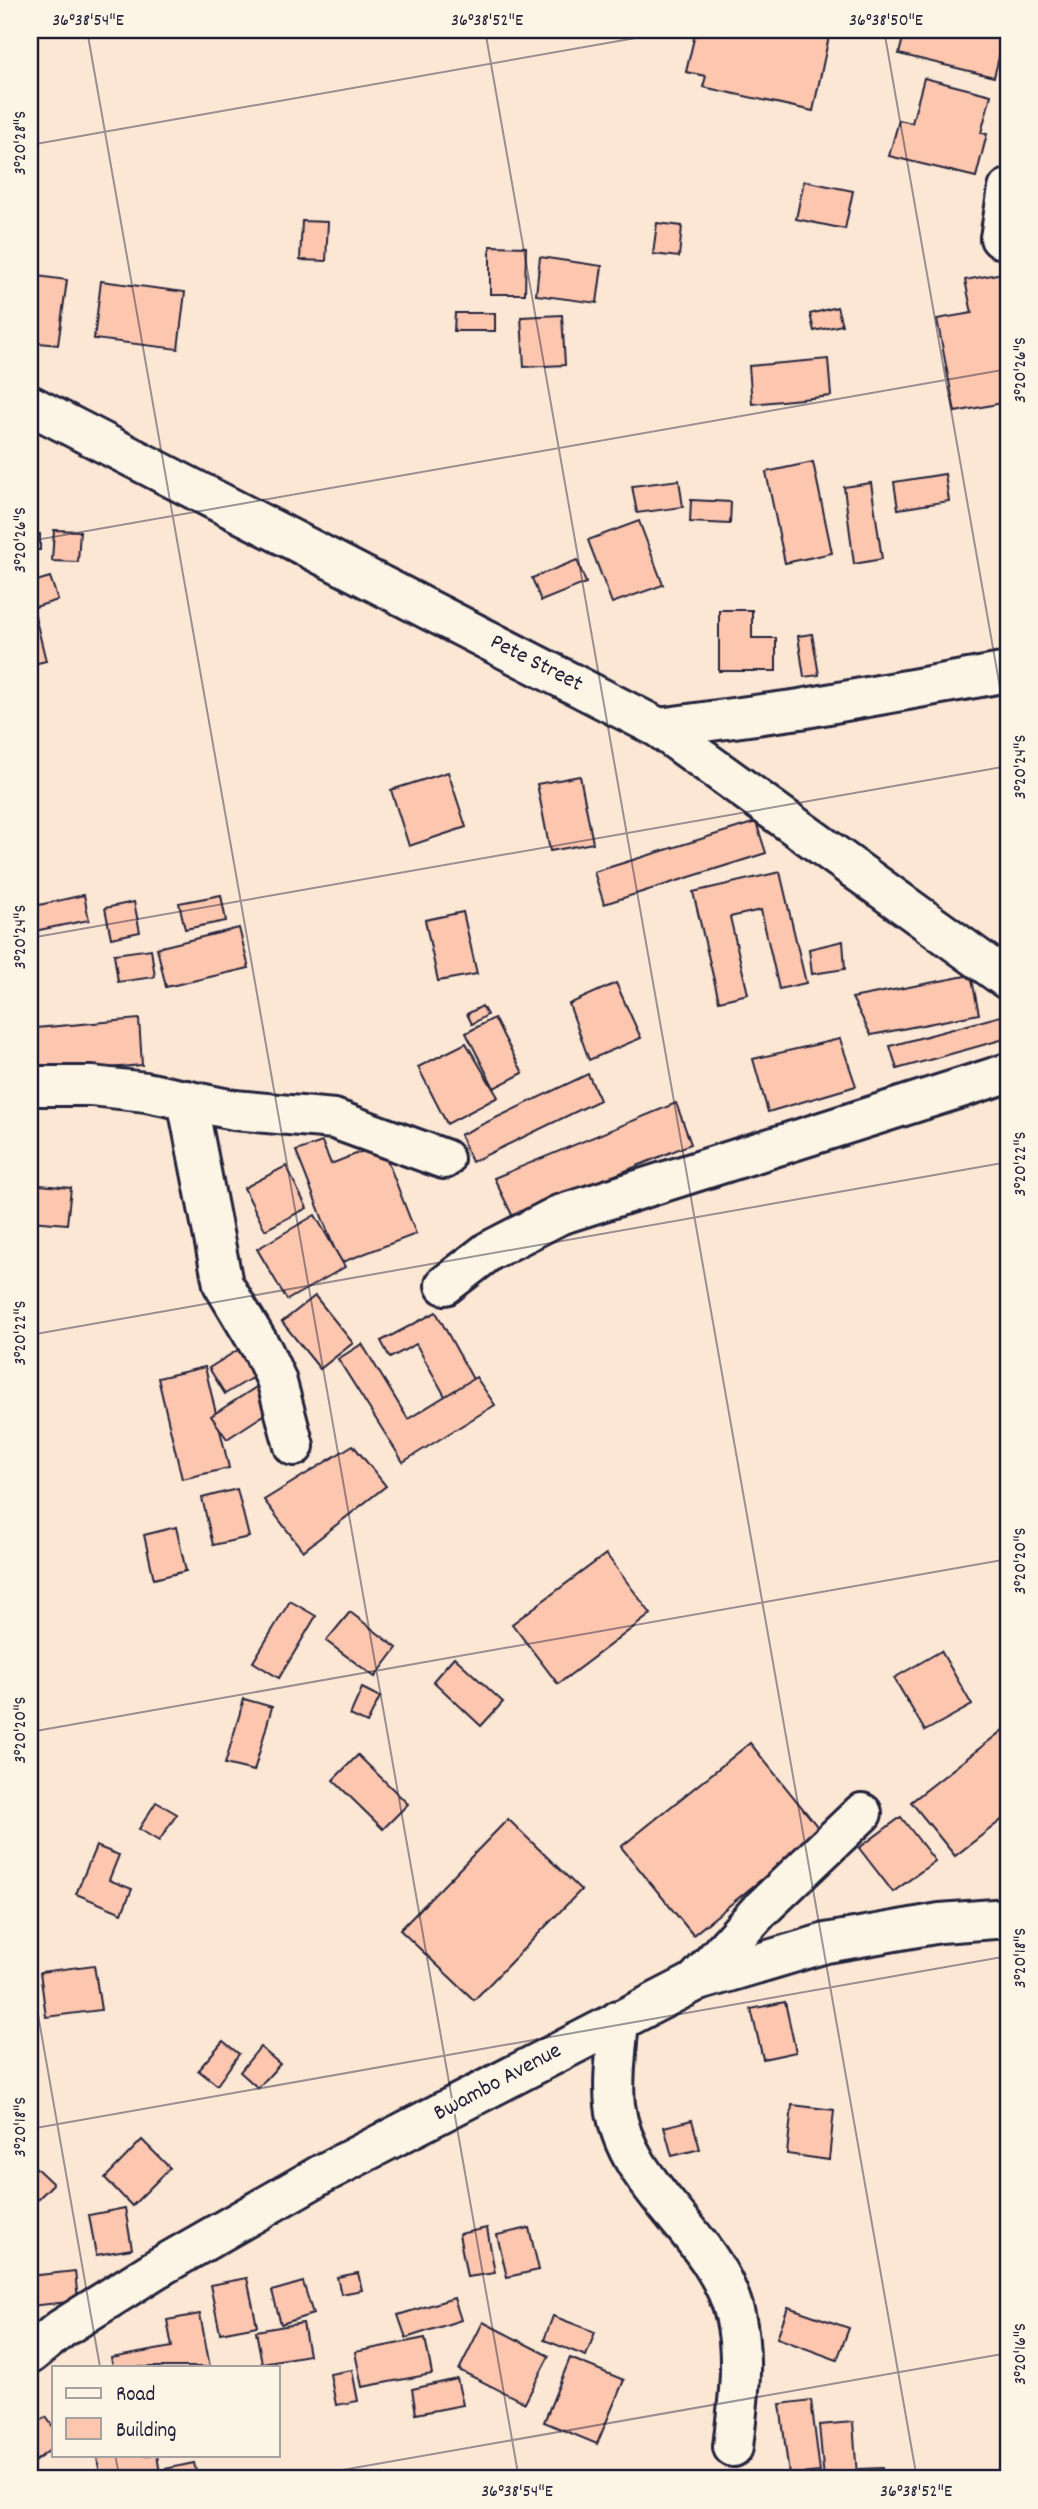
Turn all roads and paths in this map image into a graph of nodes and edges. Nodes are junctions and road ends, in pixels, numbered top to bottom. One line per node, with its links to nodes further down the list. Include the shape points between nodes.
1 (1008, 189): 2 (street)
2 (1000, 238)
3 (30, 405): 5 (street, Pete Street)
4 (1008, 673): 5 (street)
5 (659, 728): 6 (street, Pete Street)
6 (1008, 980)
7 (1008, 1073): 11 (street, via 559,1215 489,1251)
8 (30, 1086): 9 (street, via 92,1086)
9 (187, 1100): 10 (street, via 234,1110 334,1119); 12 (street, via 223,1284 276,1379)
10 (444, 1159)
11 (445, 1285)
12 (293, 1446)
13 (862, 1813): 15 (street, via 759,1911)
14 (1008, 1918): 15 (street, Bwambo Avenue, via 940,1923 825,1943)
15 (695, 1982): 16 (street, Bwambo Avenue)
16 (619, 2020): 17 (street, Bwambo Avenue, via 298,2188 156,2269); 18 (street, via 615,2104 628,2148 718,2275 734,2314 742,2376)
17 (30, 2354)
18 (733, 2447)

